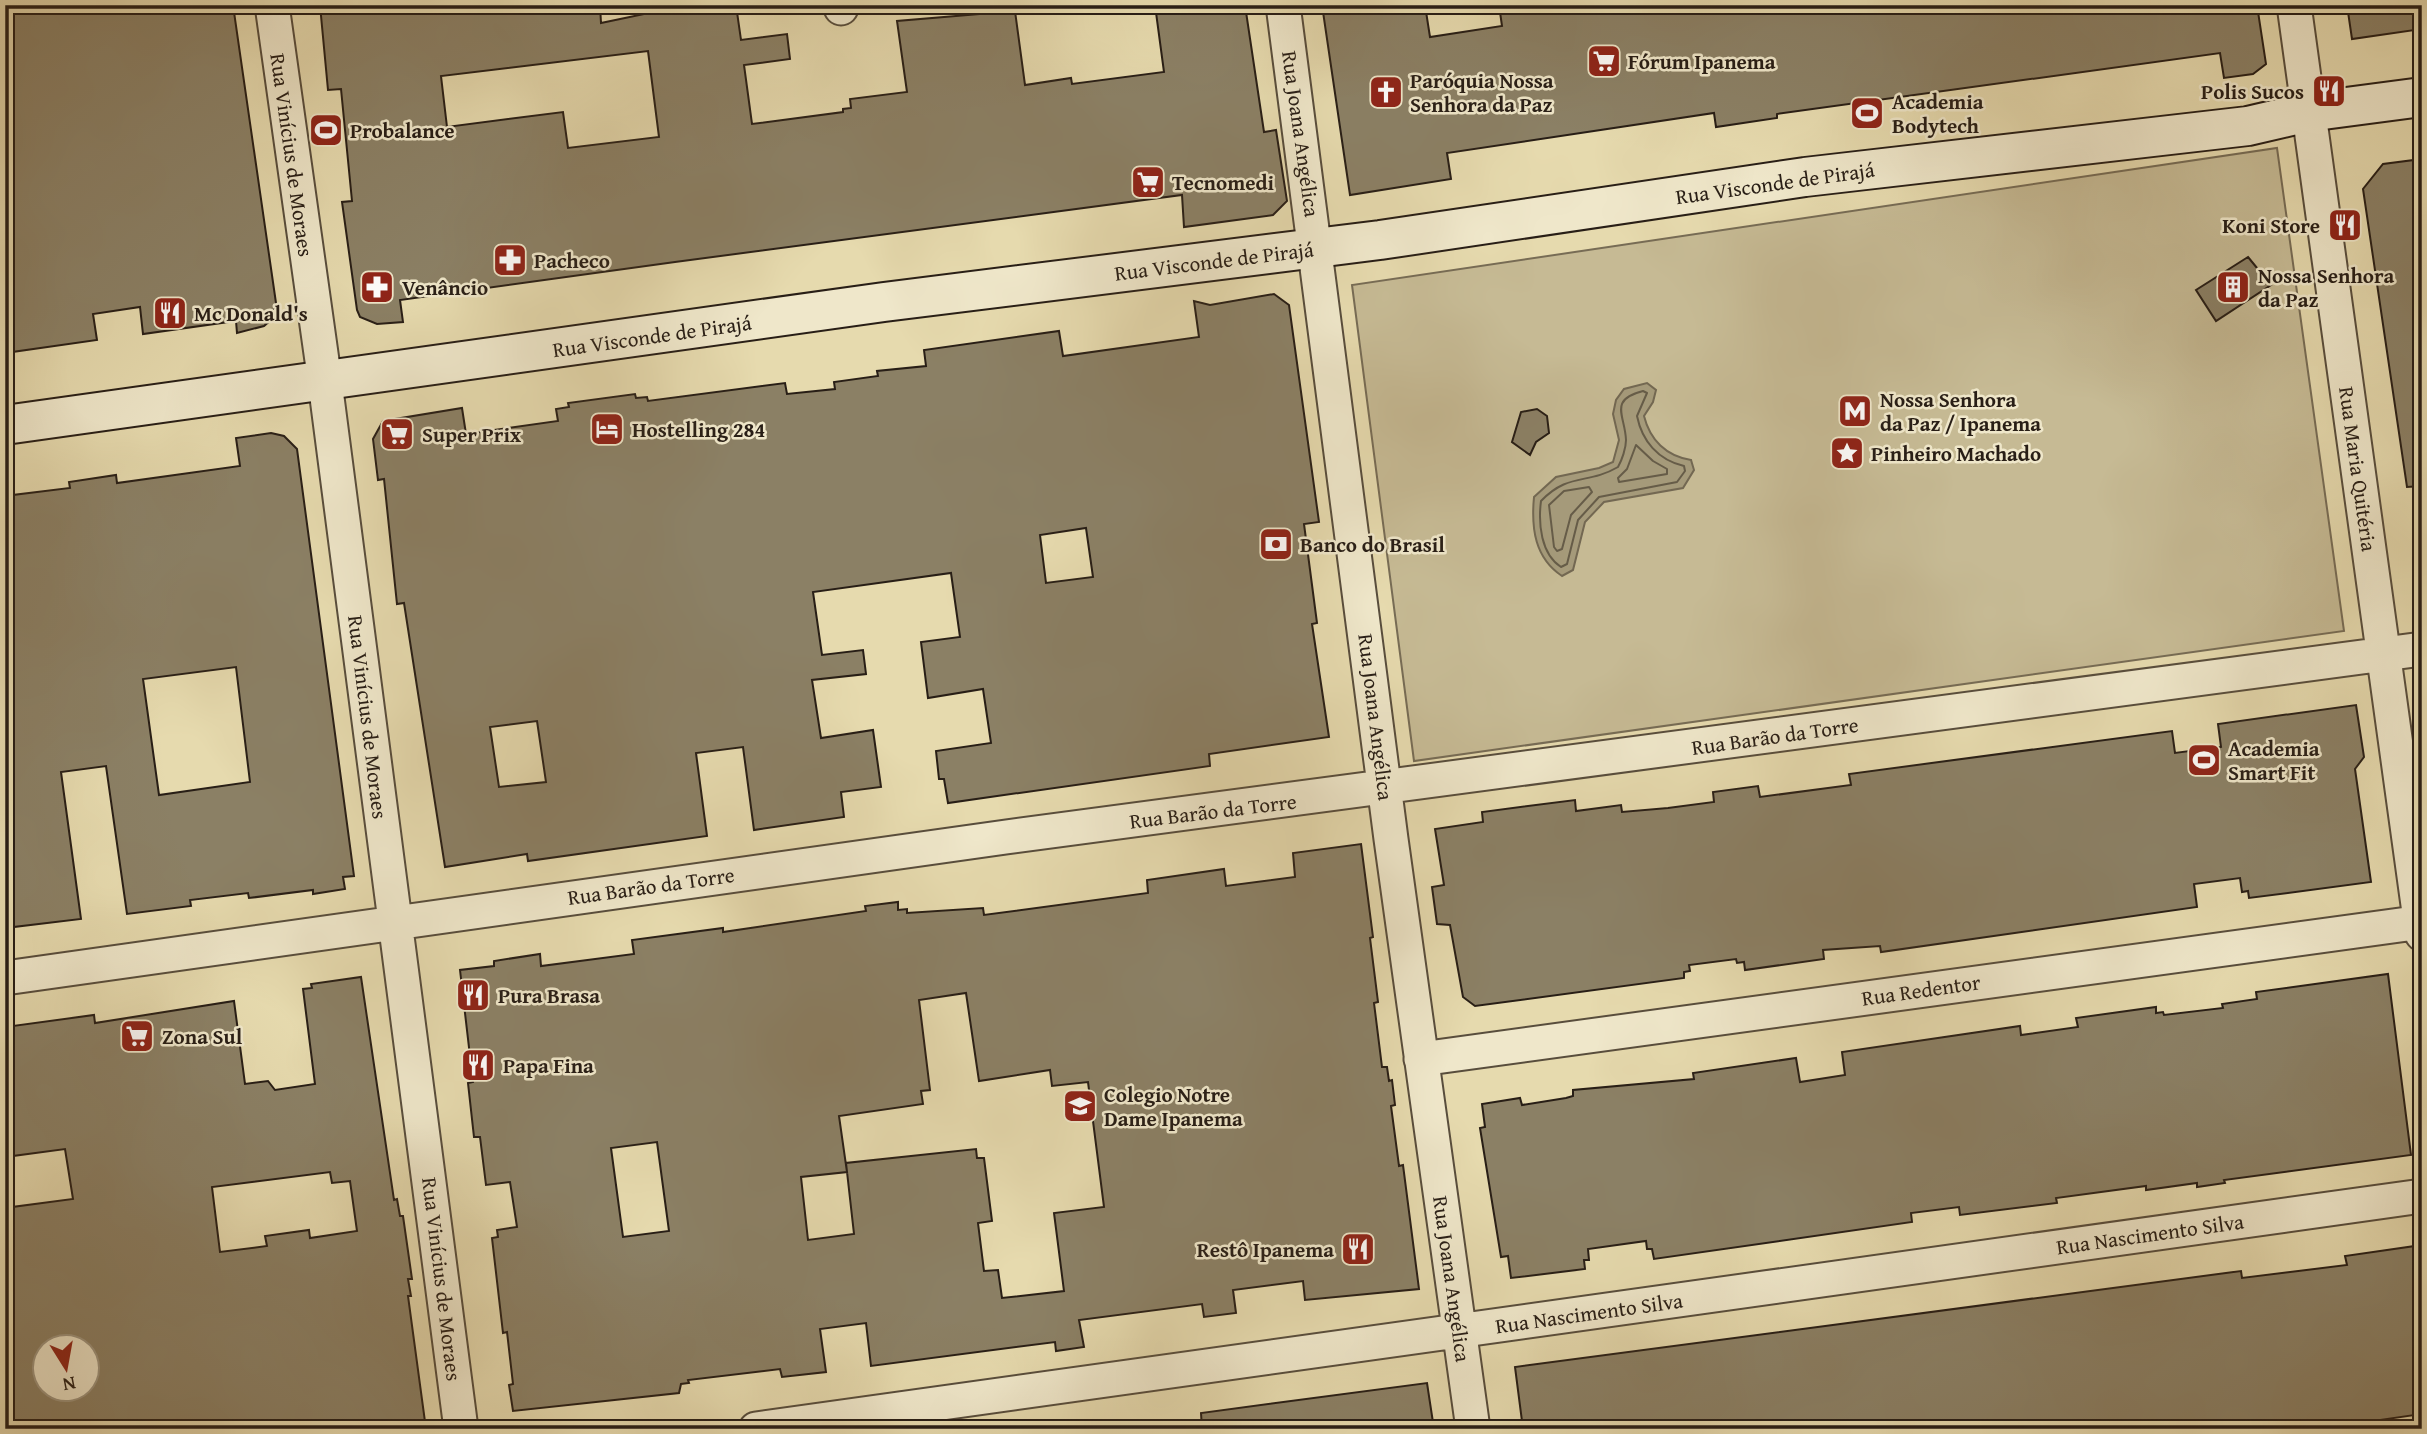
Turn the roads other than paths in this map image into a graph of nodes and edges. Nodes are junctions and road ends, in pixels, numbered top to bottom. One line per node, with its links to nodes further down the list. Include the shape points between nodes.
1 (272, 5): 7 (street, Rua Vinícius de Moraes)
2 (1283, 5): 6 (street, Rua Joana Angélica)
3 (2294, 5): 5 (street, Rua Maria Quitéria)
4 (2422, 97): 5 (main road, Rua Visconde de Pirajá)
5 (2308, 112): 6 (main road, Rua Visconde de Pirajá, via 2248,125 1805,177); 10 (street, Rua Maria Quitéria)
6 (1317, 248): 7 (main road, Rua Visconde de Pirajá, via 884,302); 11 (street, Rua Joana Angélica)
7 (325, 382): 8 (main road, Rua Visconde de Pirajá); 12 (street, Rua Vinícius de Moraes)
8 (5, 425)
9 (2422, 649): 10 (street, Rua Barão da Torre)
10 (2385, 654): 11 (street, Rua Barão da Torre); 13 (street, Rua Maria Quitéria)
11 (1385, 789): 12 (street, Rua Barão da Torre); 15 (street, Rua Joana Angélica)
12 (395, 921): 14 (street, Rua Barão da Torre); 18 (street, Rua Vinícius de Moraes)
13 (2421, 926): 15 (street, Rua Redentor)
14 (5, 978)
15 (1421, 1059): 17 (street, Rua Joana Angélica)
16 (2422, 1196): 17 (street, Rua Nascimento Silva)
17 (1461, 1331): 19 (street, Rua Nascimento Silva); 20 (street, Rua Joana Angélica)
18 (461, 1429)
19 (755, 1429)
20 (1473, 1429)

